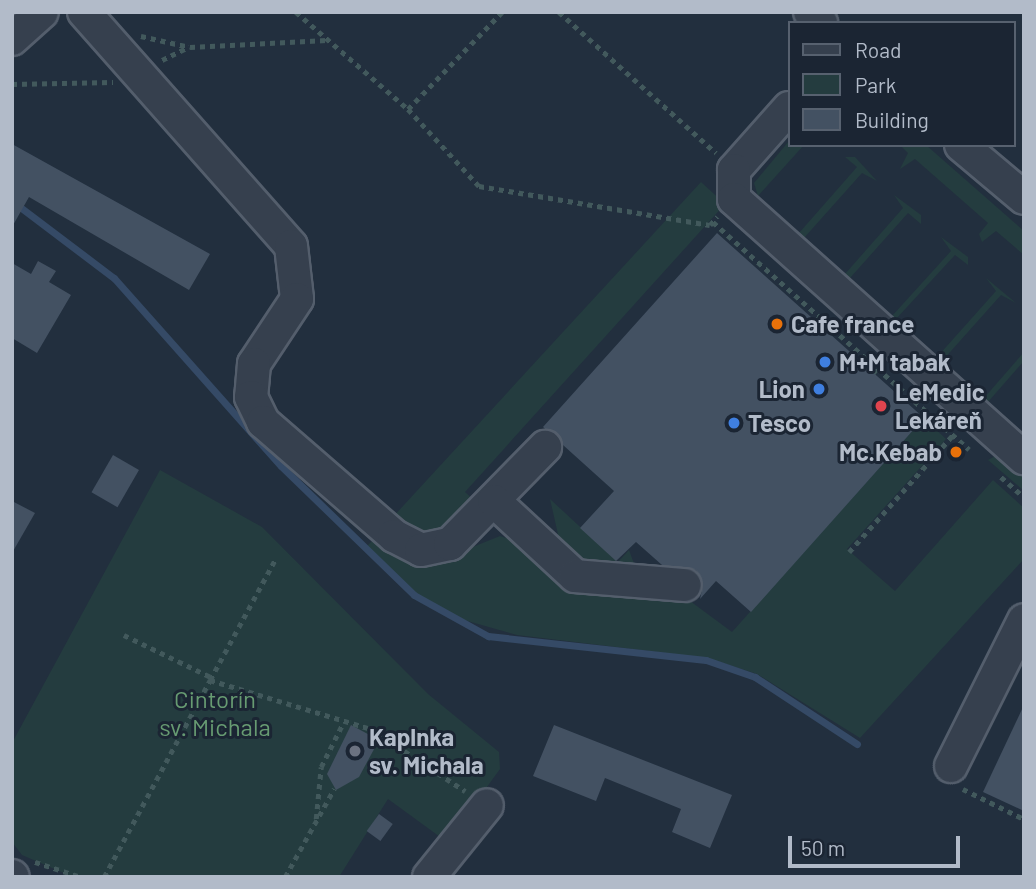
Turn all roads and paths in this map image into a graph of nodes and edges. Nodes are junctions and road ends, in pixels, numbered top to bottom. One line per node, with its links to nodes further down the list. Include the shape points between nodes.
1 (42, 12): 7 (street)
2 (84, 12): 18 (street, via 291,246 297,299 254,364 251,397 263,422 394,536 421,550 450,544)
3 (296, 12): 8 (path)
4 (502, 12): 9 (path)
5 (559, 12): 12 (path)
6 (136, 35): 8 (path, via 190,47)
7 (12, 39)
8 (328, 40): 9 (path)
9 (408, 109): 14 (path, via 479,186 713,222 875,371)
10 (788, 109): 12 (street)
11 (963, 147): 13 (street)
12 (734, 170): 17 (street, via 734,199)
13 (1024, 198)
14 (953, 435): 16 (path); 19 (path)
15 (545, 447): 18 (street)
16 (969, 449)
17 (1024, 458)
18 (494, 501): 21 (street, via 576,576)
19 (849, 552)
20 (276, 558): 24 (path)
21 (685, 585)
22 (1024, 620): 26 (street)
23 (124, 635): 24 (path)
24 (211, 678): 25 (path); 33 (path)
25 (343, 723): 28 (path, via 371,729); 29 (path, via 321,766)
26 (950, 774): 30 (path)
27 (334, 789): 29 (path)
28 (487, 805): 35 (street)
29 (316, 819): 34 (path)
30 (1024, 819)
31 (16, 869): 32 (path)
32 (80, 877)
33 (104, 877)
34 (285, 877)
35 (429, 877)

